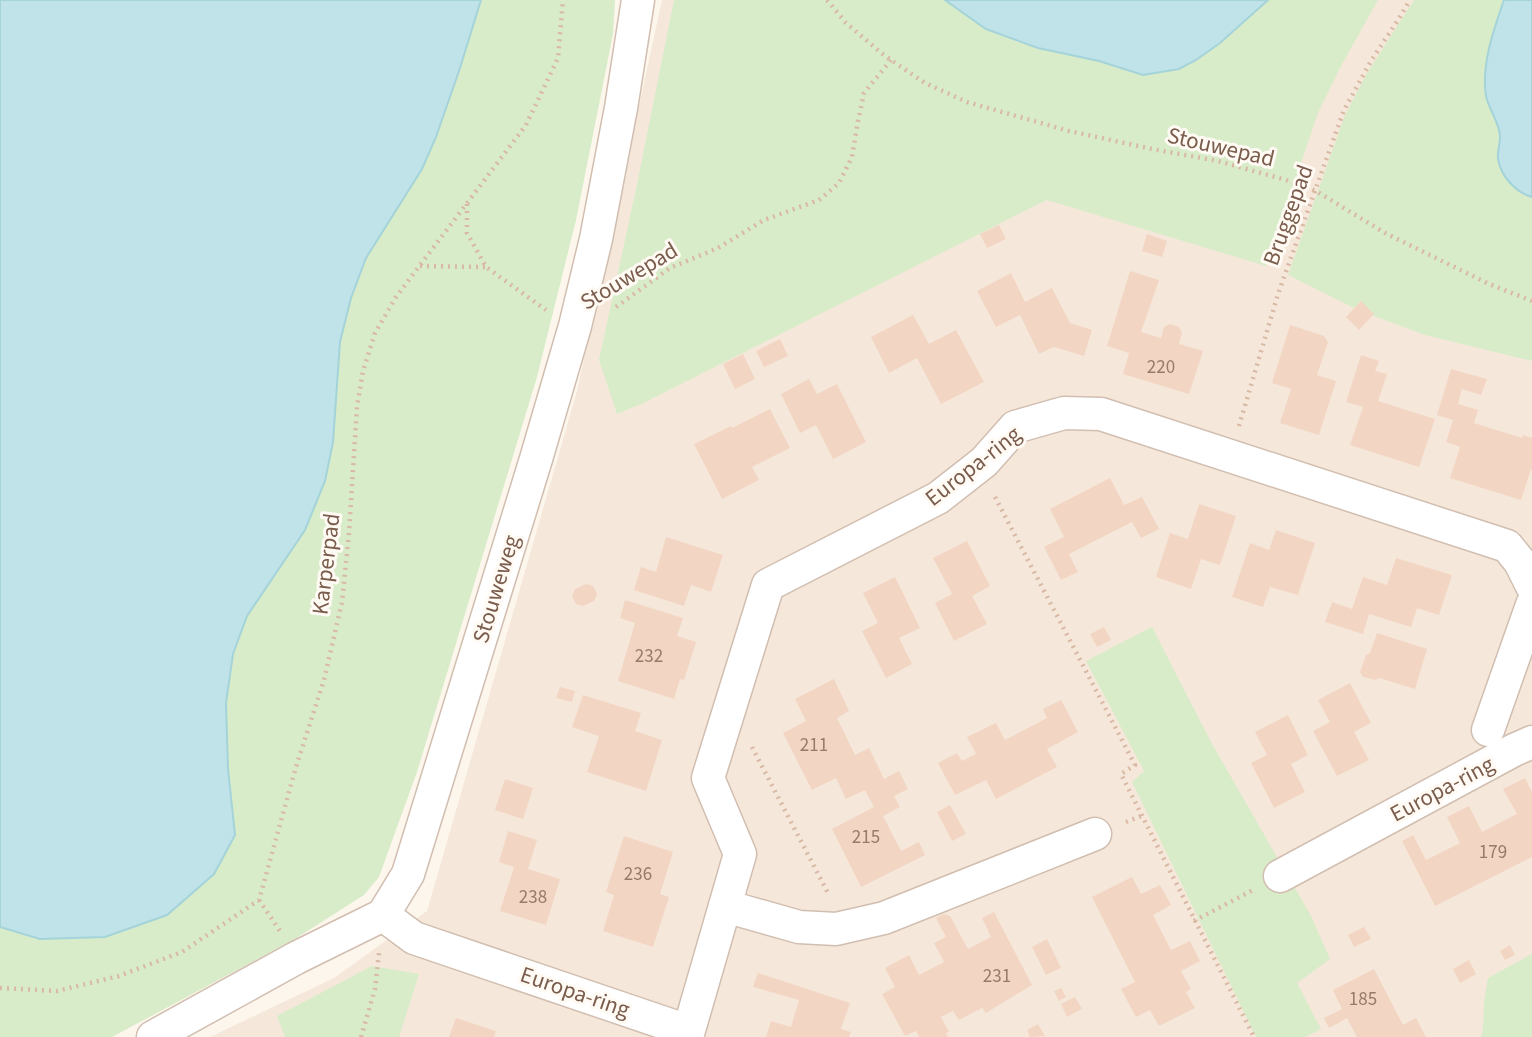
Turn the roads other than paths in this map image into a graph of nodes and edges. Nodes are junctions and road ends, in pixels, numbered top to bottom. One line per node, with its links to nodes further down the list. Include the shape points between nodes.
1 (638, 0): 9 (street, Stouweweg, via 621,108 575,326 408,874)
2 (1532, 586): 8 (street, Europa-ring, via 1507,546 1101,414 1064,413 1015,427 984,462 938,498 768,585 708,778 740,854)
3 (1532, 605): 4 (street, Europa-ring)
4 (1488, 730)
5 (1532, 742): 7 (street, Europa-ring)
6 (1095, 834): 8 (street, via 884,918 836,929 799,928)
7 (1280, 876)
8 (725, 906): 10 (street, Europa-ring)
9 (383, 915): 10 (street, Europa-ring, via 414,938); 11 (street)
10 (687, 1034)
11 (153, 1037)

